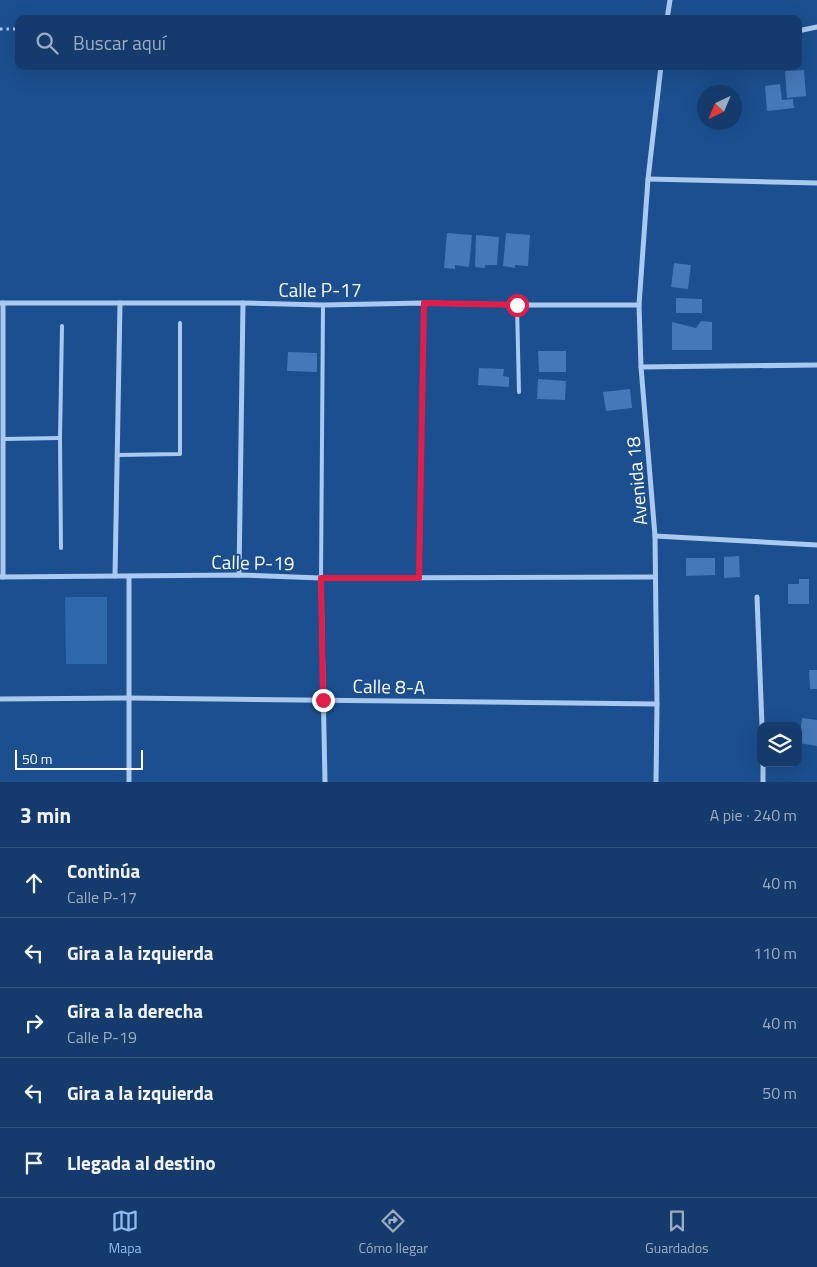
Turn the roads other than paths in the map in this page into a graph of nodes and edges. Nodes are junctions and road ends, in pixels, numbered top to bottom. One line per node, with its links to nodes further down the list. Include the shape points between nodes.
1 (670, 0): 2 (street)
2 (668, 15)
3 (817, 27): 4 (street)
4 (802, 30)
5 (661, 70): 6 (street, Avenida 18)
6 (648, 178): 7 (street); 14 (street, Avenida 18)
7 (817, 183)
8 (120, 303): 9 (street, Calle P-17); 11 (street, Calle P-17); 22 (street)
9 (243, 303): 12 (street, Calle P-17); 26 (street)
10 (424, 303): 12 (street, Calle P-17); 13 (street, Calle P-17); 32 (lane)
11 (2, 304): 21 (street)
12 (323, 305): 31 (lane)
13 (517, 305): 14 (street, Calle P-17); 19 (lane)
14 (639, 305): 18 (street, Avenida 18)
15 (180, 324): 22 (lane, via 180,454)
16 (62, 326): 20 (lane)
17 (817, 365): 18 (street)
18 (642, 367): 23 (street, Avenida 18)
19 (519, 392)
20 (60, 438): 21 (lane); 25 (lane)
21 (3, 439): 29 (street)
22 (117, 455): 27 (street)
23 (655, 536): 24 (street); 30 (street, Avenida 18)
24 (817, 545)
25 (61, 548)
26 (239, 575): 28 (street, Calle P-19); 31 (street, Calle P-19)
27 (115, 576): 28 (street, Calle P-19); 29 (street, Calle P-19)
28 (129, 576): 34 (street)
29 (1, 577)
30 (655, 577): 32 (street, Calle P-19); 37 (street, Avenida 18)
31 (321, 578): 32 (street, Calle P-19); 36 (street)
32 (419, 578)
33 (758, 597): 38 (street)
34 (128, 698): 35 (street, Calle 8-A); 36 (street, Calle 8-A); 40 (street)
35 (0, 700)
36 (323, 700): 37 (street, Calle 8-A); 41 (street)
37 (657, 704): 42 (street, Avenida 18)
38 (762, 722)
39 (763, 767): 43 (street)
40 (129, 782)
41 (325, 782)
42 (656, 782)
43 (764, 782)

